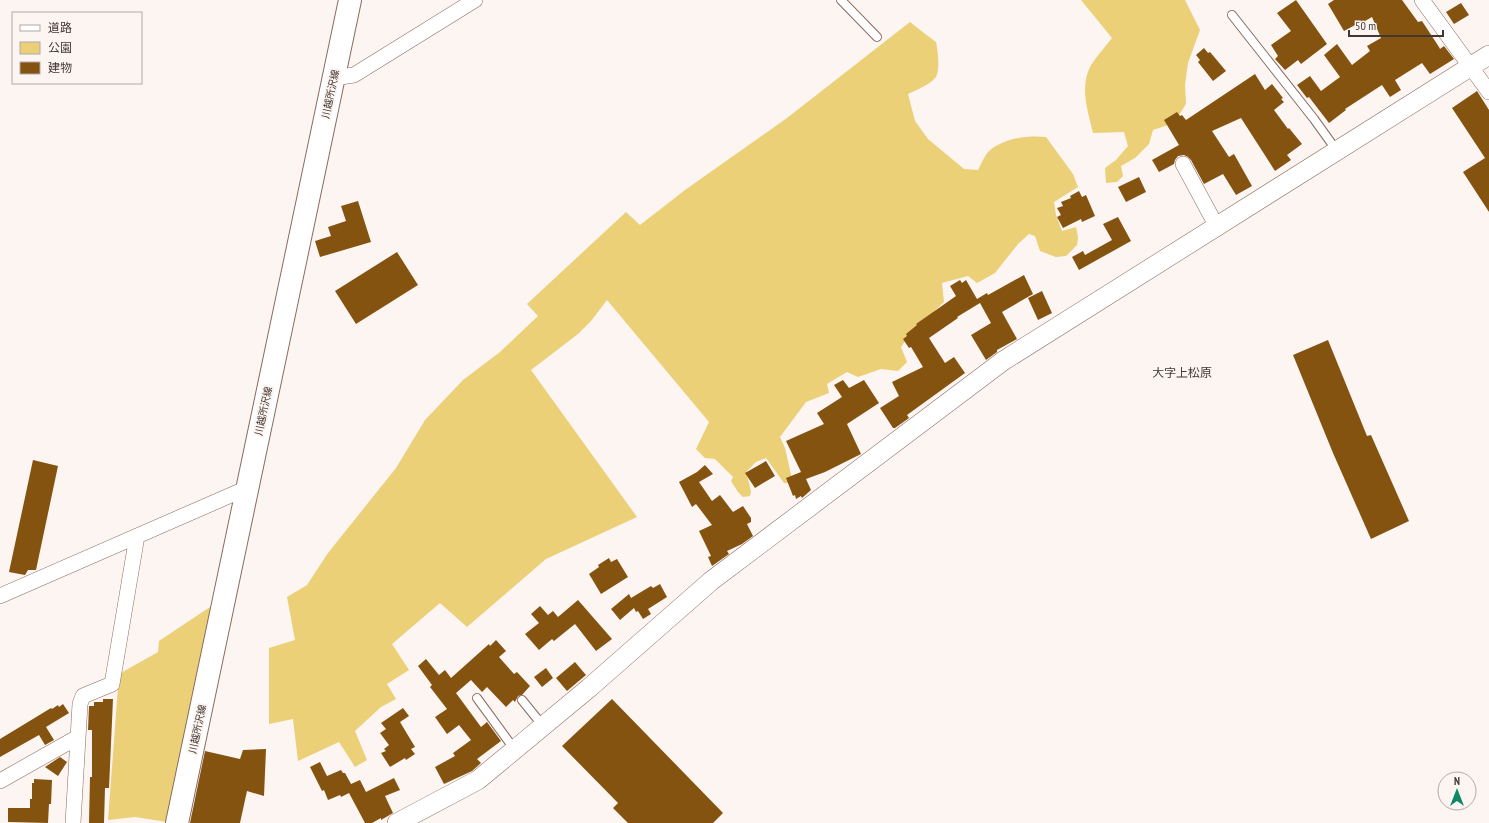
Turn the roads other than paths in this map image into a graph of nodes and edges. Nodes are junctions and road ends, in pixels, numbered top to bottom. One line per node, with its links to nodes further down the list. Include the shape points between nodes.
1 (350, 0): 9 (main road, 川越所沢線)
2 (475, 0): 9 (street, via 354,75)
3 (841, 0): 6 (lane)
4 (1422, 0): 8 (street)
5 (1232, 15): 11 (lane)
6 (877, 37)
7 (1489, 55): 8 (street)
8 (1471, 67): 10 (street); 11 (street)
9 (333, 78): 14 (main road, 川越所沢線)
10 (1489, 92)
11 (1337, 151): 13 (street)
12 (1183, 164): 13 (street)
13 (1216, 226): 19 (street, via 1003,361 711,581)
14 (247, 488): 15 (street); 24 (main road, 川越所沢線)
15 (137, 536): 16 (street); 20 (street, via 112,684 83,696 80,704)
16 (0, 596)
17 (477, 698): 21 (lane)
18 (522, 700): 19 (lane)
19 (543, 726): 21 (street)
20 (78, 737): 22 (street); 23 (street)
21 (515, 750): 25 (street, via 478,780)
22 (0, 781)
23 (73, 823)
24 (177, 823)
25 (397, 823)

